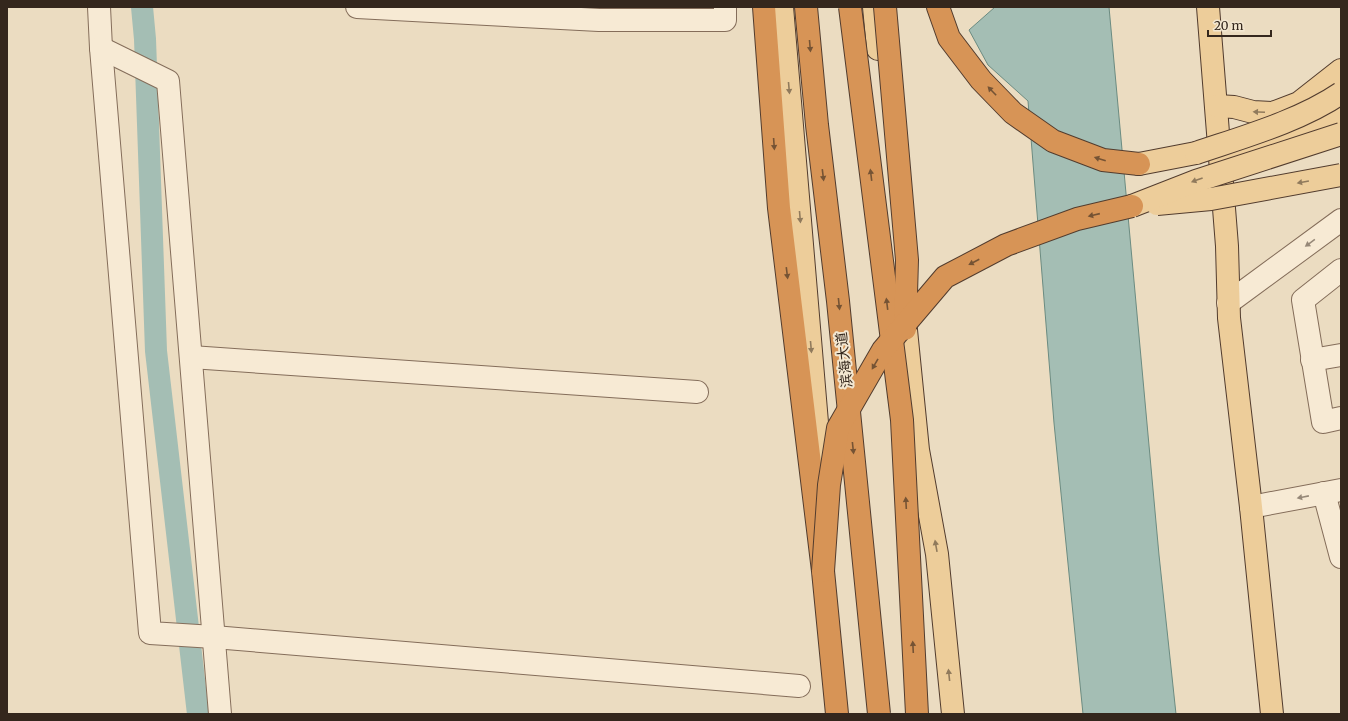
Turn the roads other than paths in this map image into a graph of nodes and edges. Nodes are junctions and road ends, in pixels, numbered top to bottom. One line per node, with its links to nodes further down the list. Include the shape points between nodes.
1 (99, 7): 12 (street)
2 (357, 7): 3 (street, via 599,20 725,20)
3 (725, 7)
4 (764, 7): 35 (highway, one-way to 35, bridge, via 779,208)
5 (782, 7): 40 (main road, one-way to 40)
6 (806, 7): 41 (highway, 滨海大道, one-way to 41, bridge, via 840,316)
7 (850, 7): 31 (highway, one-way to 7, bridge)
8 (874, 7): 43 (main road, one-way to 8, via 937,554 918,450)
9 (885, 7): 31 (highway, bridge, via 907,260)
10 (938, 7): 20 (highway, one-way to 10, via 1103,160 1053,141 1013,113 981,80 949,38)
11 (1208, 7): 15 (main road)
12 (101, 48): 27 (street, via 168,81); 36 (street, via 150,632)
13 (1341, 70): 15 (main road, one-way to 15, via 1299,103 1273,113)
14 (1341, 93): 18 (main road, bridge, via 1324,105 1264,130)
15 (1217, 106): 19 (main road)
16 (1341, 117): 18 (main road, bridge, via 1314,132 1248,149); 19 (main road, via 1269,149)
17 (1341, 134): 22 (main road, one-way to 22, bridge, via 1196,181)
18 (1196, 153): 20 (main road)
19 (1221, 160): 25 (main road)
20 (1139, 164)
21 (1341, 175): 22 (main road, one-way to 22, bridge, via 1211,198)
22 (1132, 206): 35 (highway, one-way to 35, bridge, via 1077,219 1006,245 945,277 888,344 838,428 829,485)
23 (1341, 220): 25 (street, one-way to 25)
24 (1341, 270): 28 (street, via 1303,300)
25 (1228, 303): 33 (main road)
26 (1341, 355): 28 (street)
27 (191, 357): 29 (street); 36 (street)
28 (1312, 360): 30 (street, via 1323,422)
29 (697, 392)
30 (1341, 418)
31 (902, 420): 42 (highway, one-way to 31, bridge)
32 (1332, 491): 33 (street, one-way to 33); 34 (street)
33 (1251, 507): 44 (main road)
34 (1341, 557)
35 (823, 571): 39 (highway)
36 (209, 636): 37 (street); 38 (street)
37 (799, 686)
38 (220, 714)
39 (837, 714)
40 (842, 714)
41 (879, 714)
42 (917, 714)
43 (953, 714)
44 (1272, 714)

